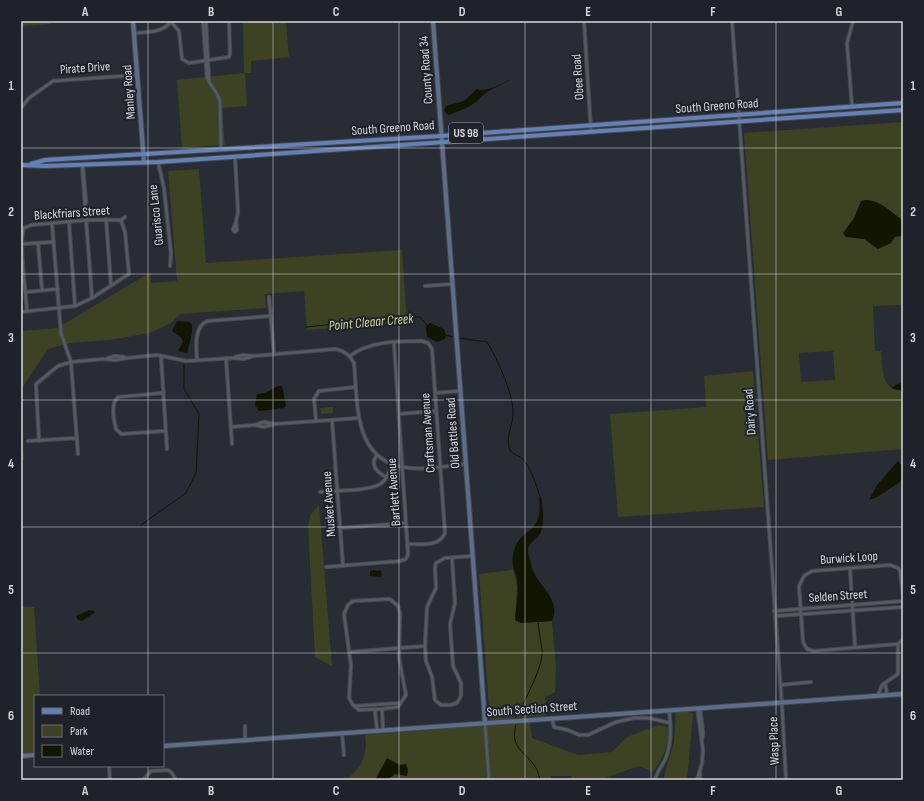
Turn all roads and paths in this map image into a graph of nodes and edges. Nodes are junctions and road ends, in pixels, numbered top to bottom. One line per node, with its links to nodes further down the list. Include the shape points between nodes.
1 (133, 21): 9 (street, Manley Road)
2 (205, 21): 10 (street)
3 (228, 21): 10 (street, via 230,55 226,59)
4 (433, 21): 22 (street, County Road 34)
5 (584, 21): 20 (street, Obee Road)
6 (732, 21): 18 (street, Dairy Road)
7 (853, 21): 14 (street, via 846,43)
8 (172, 22): 9 (street, via 159,31); 10 (street, via 179,31 183,61)
9 (134, 33): 11 (street, Manley Road)
10 (207, 61): 25 (street, via 209,82 218,94)
11 (138, 75): 15 (street, Pirate Drive, via 53,81 29,98); 27 (street, Manley Road)
12 (903, 102): 13 (main road, South Greeno Road / US 98)
13 (889, 103): 14 (main road, South Greeno Road / US 98); 17 (street)
14 (852, 106): 18 (main road, South Greeno Road / US 98)
15 (21, 108)
16 (903, 110): 17 (main road, South Greeno Road / US 98)
17 (889, 111): 19 (main road, South Greeno Road / US 98)
18 (739, 115): 19 (street, Dairy Road); 20 (main road, South Greeno Road / US 98)
19 (739, 120): 21 (main road, South Greeno Road / US 98); 105 (street, Dairy Road)
20 (591, 125): 21 (street, Obee Road); 22 (main road, South Greeno Road / US 98)
21 (591, 131): 23 (main road, South Greeno Road / US 98)
22 (441, 136): 23 (street, County Road 34); 24 (main road, South Greeno Road / US 98)
23 (441, 142): 26 (main road, South Greeno Road / US 98); 47 (street, Old Battles Road)
24 (303, 144): 25 (main road, South Greeno Road / US 98); 26 (street)
25 (222, 150): 27 (main road, South Greeno Road / US 98)
26 (303, 151): 28 (main road, South Greeno Road / US 98)
27 (144, 155): 29 (street, Manley Road); 32 (main road, South Greeno Road / US 98, via 45,160)
28 (235, 156): 30 (main road, South Greeno Road / US 98); 39 (street, via 238,212)
29 (144, 162): 30 (main road, South Greeno Road / US 98); 33 (main road, South Greeno Road / US 98)
30 (158, 162): 46 (street, Guarisco Lane, via 164,188)
31 (22, 164): 32 (main road, South Greeno Road / US 98)
32 (29, 164): 33 (main road, South Greeno Road / US 98)
33 (82, 165): 36 (street)
34 (125, 217): 37 (street)
35 (106, 219): 36 (street, Blackfriars Street); 37 (street, Blackfriars Street); 48 (street)
36 (87, 220): 38 (street, Blackfriars Street); 54 (street)
37 (121, 220): 48 (street, via 125,232 129,274)
38 (69, 222): 40 (street, Blackfriars Street); 55 (street)
39 (236, 222)
40 (52, 224): 42 (street, Blackfriars Street); 43 (street)
41 (21, 226): 42 (street)
42 (24, 228): 45 (street)
43 (54, 242): 44 (street); 50 (street)
44 (38, 243): 45 (street); 51 (street)
45 (22, 244): 52 (street)
46 (170, 266)
47 (453, 284): 49 (street); 68 (street, Old Battles Road)
48 (111, 285): 54 (street)
49 (425, 286)
50 (58, 289): 51 (street); 56 (street)
51 (42, 290): 52 (street)
52 (26, 292): 57 (street)
53 (269, 297): 59 (street)
54 (92, 298): 55 (street)
55 (75, 306): 56 (street)
56 (59, 308): 57 (street); 66 (street, via 62,338)
57 (27, 311): 58 (street)
58 (21, 312)
59 (271, 316): 61 (street); 65 (street, via 202,323 198,329)
60 (394, 343): 63 (street, Craftsman Avenue, via 376,344 360,349); 69 (street, Craftsman Avenue, via 422,341 430,345); 72 (street, Bartlett Avenue)
61 (274, 354): 63 (street, via 336,349); 64 (street)
62 (161, 356): 65 (street); 66 (street, via 115,356); 70 (street)
63 (350, 356): 67 (street, via 354,364)
64 (226, 358): 65 (street); 76 (street)
65 (197, 360)
66 (71, 362): 78 (street); 79 (street, via 58,366 36,384)
67 (356, 387): 73 (street); 74 (street, via 319,391 314,399)
68 (460, 391): 69 (street); 86 (street, Old Battles Road)
69 (435, 392): 71 (street, Craftsman Avenue)
70 (163, 393): 77 (street); 77 (street, via 118,398 114,403 114,422 121,434)
71 (436, 411): 72 (street); 88 (street, Craftsman Avenue)
72 (399, 414): 87 (street, Bartlett Avenue)
73 (358, 418): 75 (street); 84 (street, via 367,442)
74 (316, 420): 75 (street); 76 (street, via 274,424 264,422)
75 (332, 420): 90 (street, Musket Avenue)
76 (231, 427): 81 (street)
77 (165, 431): 82 (street)
78 (77, 438): 79 (street); 83 (street)
79 (39, 440): 80 (street)
80 (28, 441)
81 (232, 444)
82 (167, 449)
83 (78, 454)
84 (377, 455): 85 (street); 89 (street, via 374,466 378,473)
85 (392, 464): 87 (street); 89 (street)
86 (466, 464): 88 (street); 95 (street, Old Battles Road)
87 (403, 467): 88 (street); 92 (street, Bartlett Avenue)
88 (440, 467): 94 (street, Craftsman Avenue, via 444,537 437,542)
89 (386, 477): 90 (street, via 384,482 371,488)
90 (338, 490): 91 (street); 93 (street, Musket Avenue)
91 (320, 492)
92 (406, 523): 93 (street); 94 (street, Bartlett Avenue)
93 (341, 528): 97 (street, Musket Avenue)
94 (408, 544): 97 (street, Bartlett Avenue, via 407,556 400,562)
95 (473, 556): 96 (street); 130 (street, Old Battles Road)
96 (452, 558): 111 (street, via 440,560 435,566 436,588 427,607); 111 (street, via 455,603 450,619 453,662 462,692 457,703 445,706 435,700)
97 (343, 566): 98 (street, Bartlett Avenue)
98 (326, 567)
99 (850, 568): 100 (street, Burwick Loop, via 898,568 902,575); 102 (street); 104 (street, Burwick Loop, via 812,571 804,576 799,586)
100 (903, 595)
101 (903, 601): 102 (street, Selden Street)
102 (852, 605): 104 (street, Selden Street); 106 (street)
103 (903, 607): 106 (street, Selden Street)
104 (800, 609): 105 (street, Selden Street); 107 (street, Burwick Loop)
105 (774, 611): 108 (street, Dairy Road)
106 (852, 611): 107 (street, Selden Street); 112 (street)
107 (801, 615): 108 (street, Selden Street); 112 (street, Burwick Loop, via 803,642 807,649 814,651)
108 (775, 616): 117 (street, Dairy Road)
109 (903, 640): 110 (street)
110 (898, 644): 112 (street, Burwick Loop); 116 (street, via 899,672)
111 (425, 646): 113 (street)
112 (855, 647)
113 (399, 648): 114 (street); 114 (street, via 398,606 390,599 352,601 344,612 343,620); 122 (street, via 400,667 406,690)
114 (350, 652): 124 (street, via 348,694)
115 (811, 682): 117 (street)
116 (885, 683): 118 (street); 120 (street)
117 (780, 684): 121 (street, Dairy Road)
118 (887, 694): 119 (street, South Section Street); 120 (street, South Section Street)
119 (903, 694)
120 (878, 695): 121 (street, South Section Street)
121 (781, 702): 125 (street, South Section Street); 148 (street, Wasp Place)
122 (402, 703): 123 (street); 126 (street, via 396,708)
123 (377, 705): 124 (street); 128 (street)
124 (354, 706): 128 (street, via 362,711)
125 (700, 707): 127 (street, South Section Street); 147 (street, via 698,713 703,757)
126 (382, 709): 128 (street); 134 (street)
127 (669, 709): 129 (street, South Section Street); 131 (street)
128 (376, 710): 133 (street)
129 (552, 718): 130 (street, South Section Street); 131 (street, via 554,727 580,736 621,720 634,718 649,718)
130 (485, 722): 134 (street, South Section Street); 145 (street)
131 (670, 723): 146 (street, via 671,735 665,759)
132 (245, 726): 136 (street)
133 (377, 730): 134 (street, South Section Street); 135 (street, South Section Street)
134 (383, 730)
135 (342, 733): 136 (street, South Section Street); 139 (street)
136 (245, 740): 137 (street, South Section Street)
137 (164, 746)
138 (34, 755): 140 (street)
139 (344, 755)
140 (21, 756)
141 (109, 767): 142 (street)
142 (110, 780)
143 (143, 780): 144 (street, via 151,771 164,770 172,773)
144 (176, 780)
145 (489, 780)
146 (655, 780)
147 (699, 780)
148 (786, 780)

